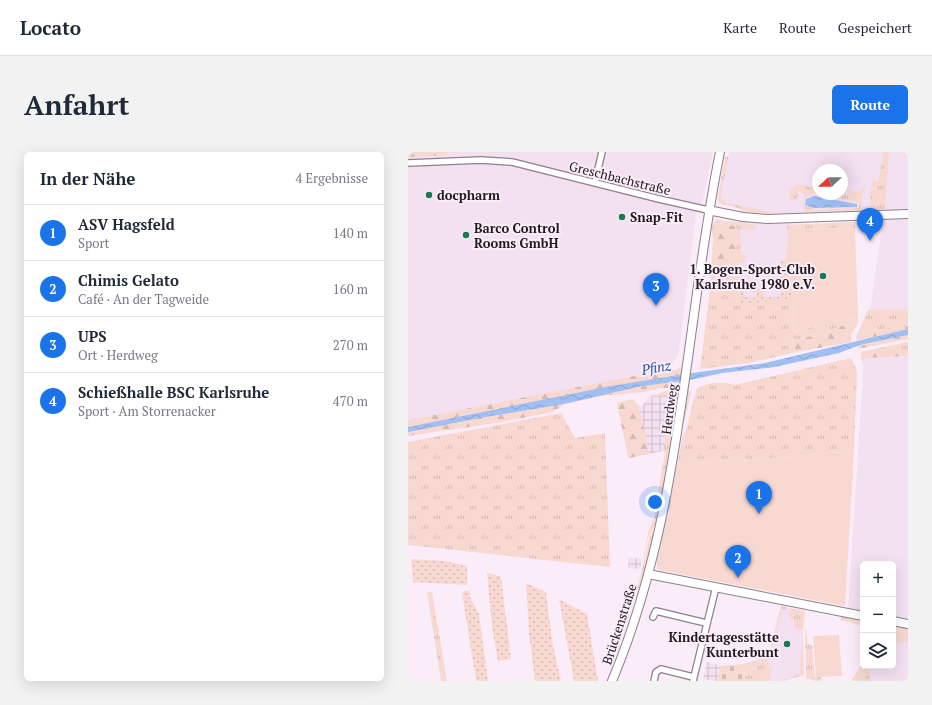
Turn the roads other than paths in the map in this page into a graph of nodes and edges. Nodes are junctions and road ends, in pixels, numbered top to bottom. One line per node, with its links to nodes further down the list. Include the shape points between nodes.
1 (602, 152): 4 (street)
2 (720, 152): 5 (main road, Herdweg)
3 (408, 163): 4 (street, Greschbachstraße, via 507,161)
4 (595, 182): 5 (street, Greschbachstraße)
5 (708, 210): 6 (main road, via 767,219); 7 (main road, Herdweg, via 671,476)
6 (908, 214)
7 (648, 574): 8 (main road); 15 (main road, Brückenstraße, via 636,619)
8 (716, 587): 9 (main road); 12 (street)
9 (860, 615)
10 (653, 617): 12 (street, via 656,611)
11 (896, 622): 13 (main road)
12 (706, 623): 14 (street)
13 (908, 624)
14 (693, 679): 16 (street, via 661,669 656,672)
15 (612, 681)
16 (654, 681)

